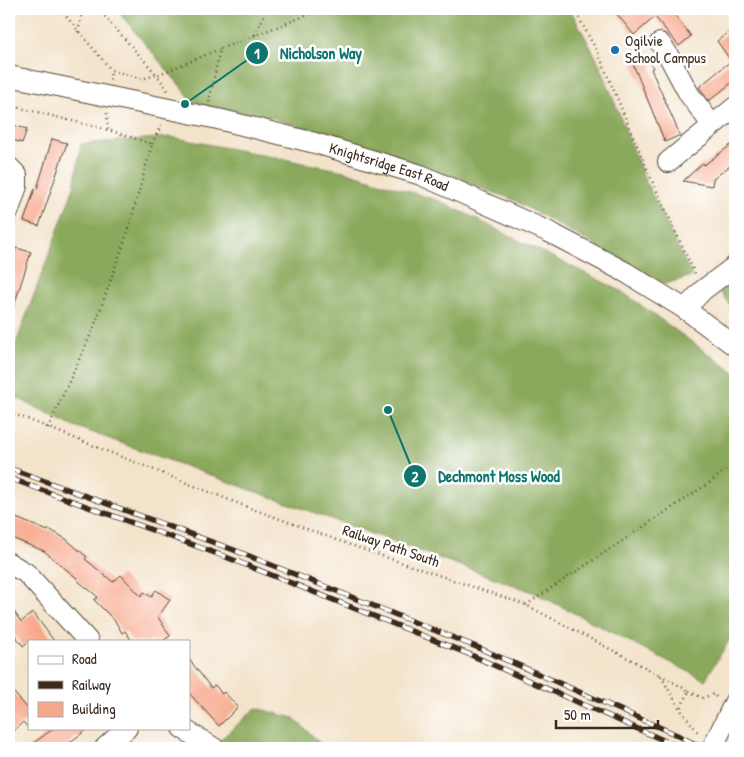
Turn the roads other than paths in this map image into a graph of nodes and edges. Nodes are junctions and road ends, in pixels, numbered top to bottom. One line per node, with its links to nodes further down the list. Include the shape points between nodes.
1 (660, 43): 4 (street, via 688,94)
2 (9, 76): 9 (street, Knightsridge East Road, via 206,116 315,143 421,175 549,232 625,272)
3 (735, 107): 4 (street)
4 (712, 125): 5 (street)
5 (668, 162)
6 (9, 167): 7 (street, via 17,175 17,186)
7 (9, 210)
8 (735, 266): 9 (street, via 702,290)
9 (685, 309): 10 (street, Knightsridge East Road)
10 (735, 346)
11 (9, 563): 12 (street, via 26,573)
12 (87, 640)
13 (731, 710): 16 (street, bridge)
14 (125, 730): 17 (street)
15 (185, 730): 18 (street)
16 (709, 742)
17 (105, 748)
18 (214, 748)

